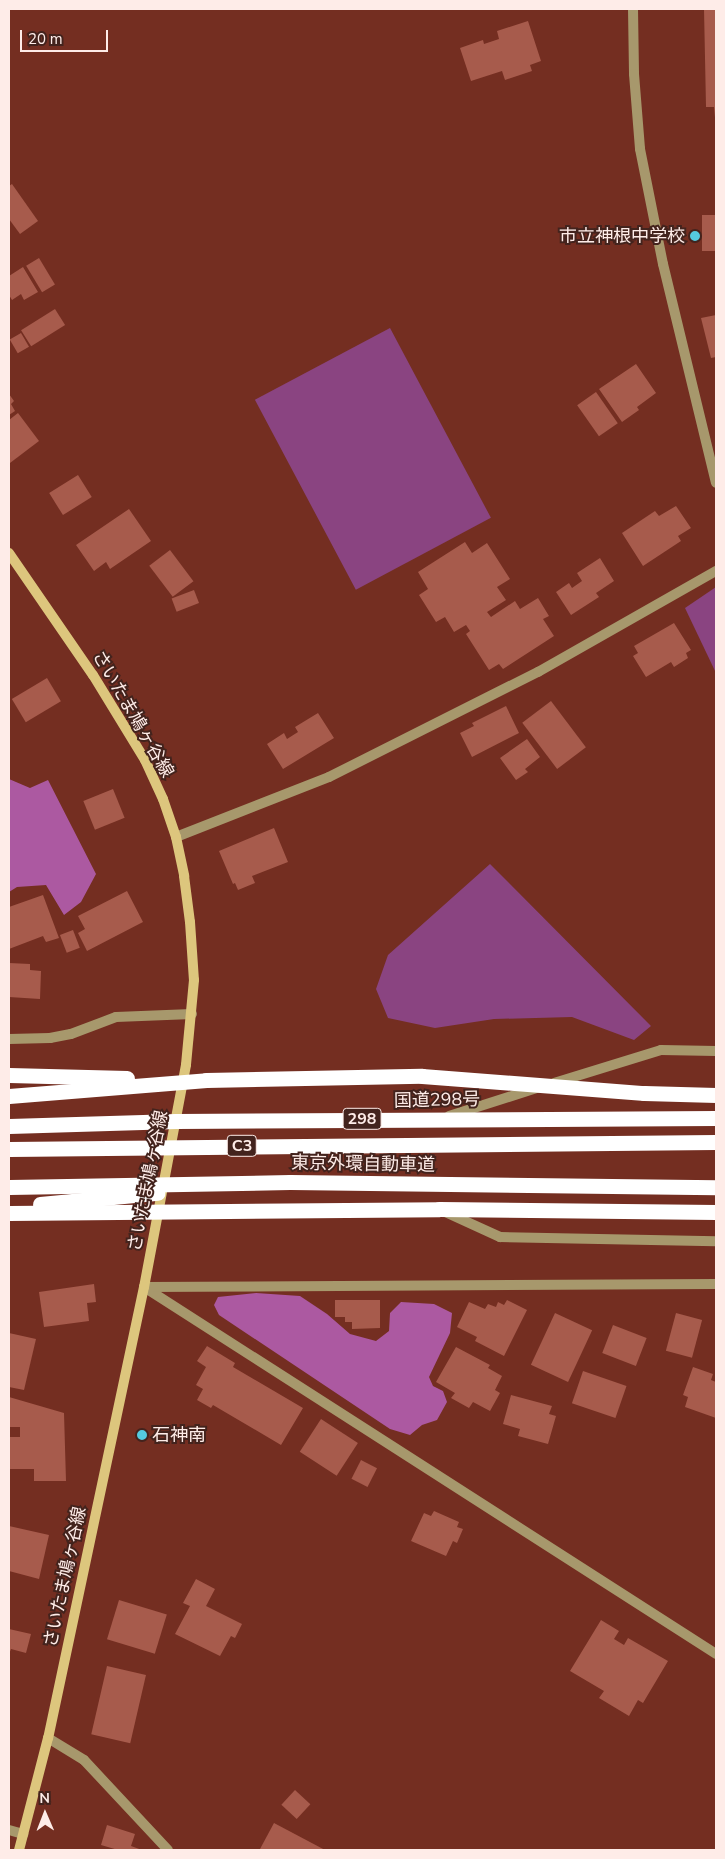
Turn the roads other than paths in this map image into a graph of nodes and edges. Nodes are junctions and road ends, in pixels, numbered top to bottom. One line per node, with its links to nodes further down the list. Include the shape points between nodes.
1 (633, 9): 2 (street, via 640,149 663,264)
2 (716, 483)
3 (9, 554): 5 (main road, さいたま鳩ヶ谷線, via 93,675 145,760)
4 (716, 571): 5 (street, via 538,672 329,777)
5 (176, 837): 6 (main road, さいたま鳩ヶ谷線, via 190,922 194,980)
6 (192, 1014): 7 (street, via 116,1017 71,1034); 15 (main road, さいたま鳩ヶ谷線)
7 (9, 1039)
8 (716, 1051): 13 (street, via 660,1050)
9 (9, 1075): 10 (highway)
10 (206, 1080): 11 (highway, via 422,1076 644,1093); 12 (highway)
11 (716, 1095)
12 (9, 1096)
13 (441, 1118): 14 (highway, 国道298号 / 298); 15 (highway, 国道298号 / 298)
14 (716, 1118)
15 (176, 1121): 16 (highway, 国道298号 / 298); 24 (main road, さいたま鳩ヶ谷線)
16 (9, 1126)
17 (716, 1142): 18 (highway, 東京外環自動車道 / C3)
18 (9, 1149)
19 (290, 1182): 20 (highway, 東京外環自動車道 / C3); 21 (highway, 東京外環自動車道 / C3); 22 (highway)
20 (9, 1187)
21 (716, 1187)
22 (9, 1207)
23 (439, 1209): 24 (highway); 25 (highway); 27 (street, via 500,1238)
24 (159, 1212): 26 (highway); 29 (main road, さいたま鳩ヶ谷線)
25 (716, 1212)
26 (9, 1213)
27 (716, 1241)
28 (716, 1284): 29 (street)
29 (144, 1287): 30 (street); 31 (main road, さいたま鳩ヶ谷線)
30 (716, 1654)
31 (48, 1738): 33 (main road, さいたま鳩ヶ谷線); 35 (street, via 84,1760)
32 (9, 1830): 33 (street)
33 (23, 1834): 34 (main road, さいたま鳩ヶ谷線)
34 (19, 1850)
35 (168, 1850)

